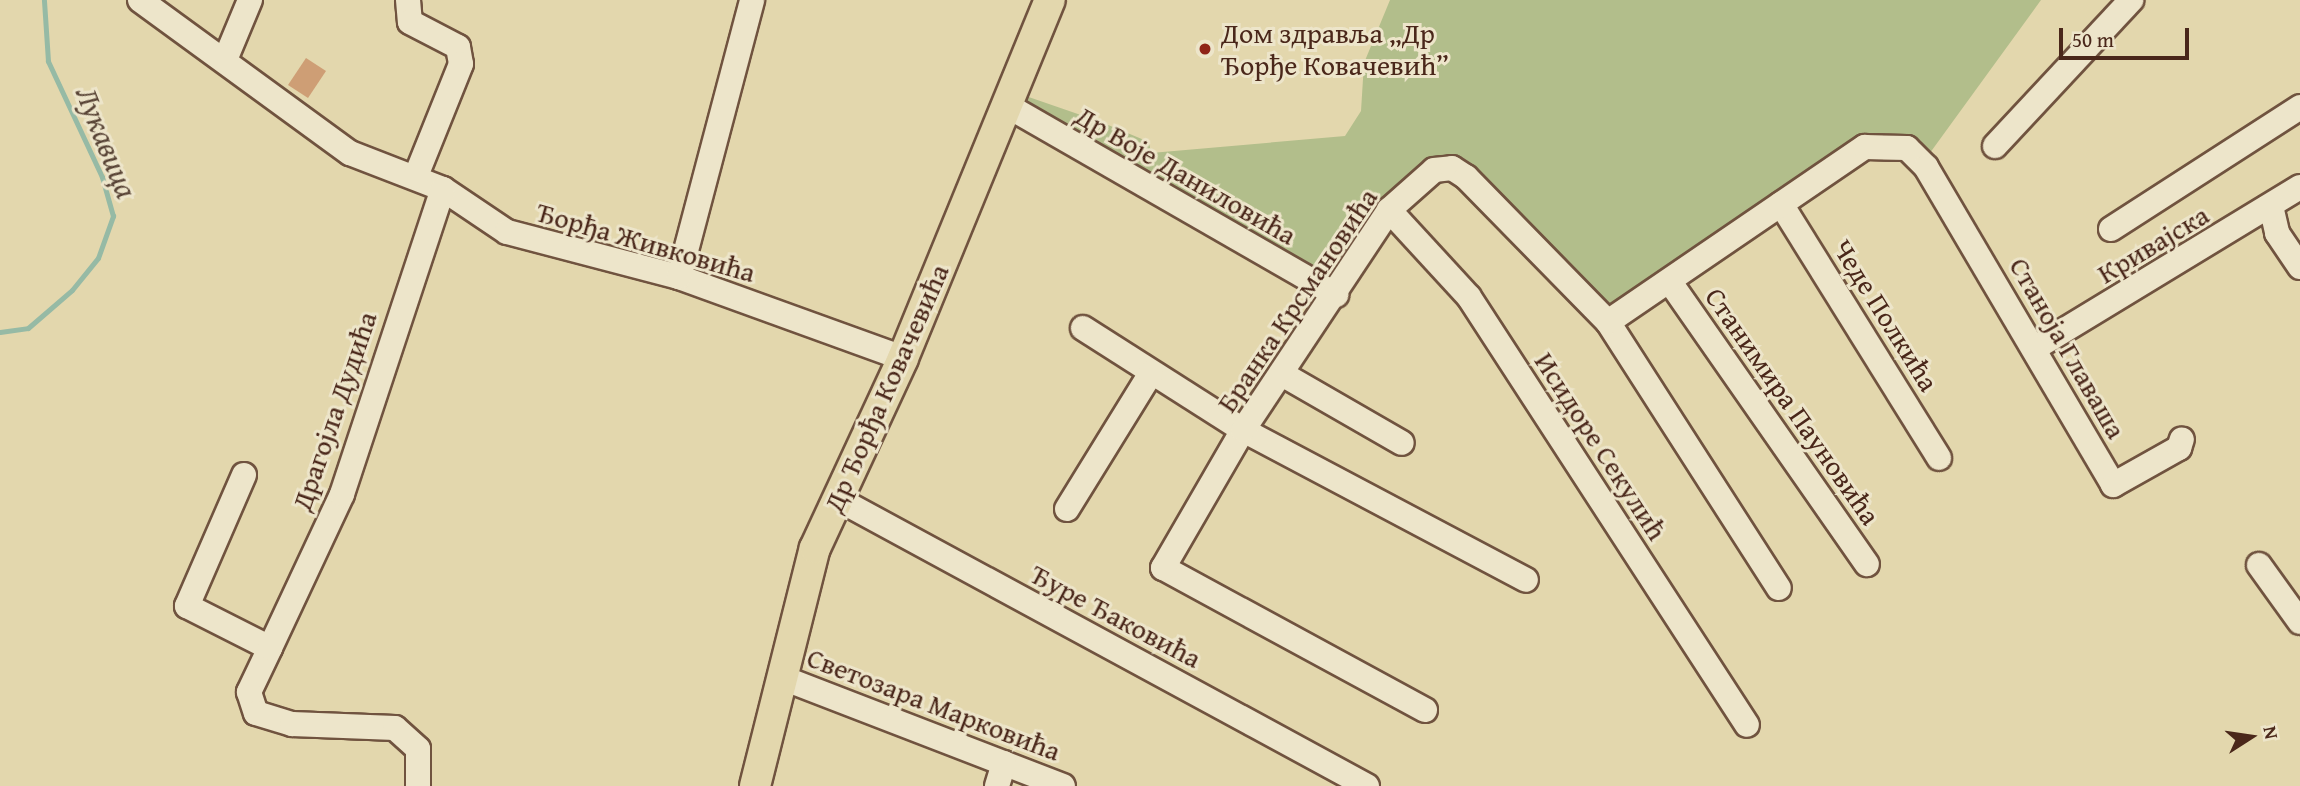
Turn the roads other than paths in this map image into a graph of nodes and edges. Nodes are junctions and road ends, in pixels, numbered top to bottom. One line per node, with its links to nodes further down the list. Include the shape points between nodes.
1 (140, 0): 7 (street, Ђорђа Живковића)
2 (250, 0): 7 (street)
3 (408, 0): 11 (street, via 410,22 458,47 461,64)
4 (752, 0): 19 (street)
5 (1050, 0): 8 (main road, Др Ђорђа Ковачевића)
6 (2131, 0): 10 (street)
7 (225, 60): 11 (street, Ђорђа Живковића, via 350,153)
8 (1006, 105): 21 (street, Др Воје Даниловића); 25 (main road, Др Ђорђа Ковачевића)
9 (2300, 107): 17 (street)
10 (1995, 146)
11 (416, 176): 13 (street, Ђорђа Живковића)
12 (2300, 187): 15 (street, Кривајска)
13 (443, 189): 19 (street, Ђорђа Живковића, via 506,232 544,247); 40 (street, Драгојла Дудића, via 342,494)
14 (1781, 204): 20 (street); 24 (street, Станоја Главаша, via 1865,147 1907,148 1926,167); 31 (street, Чеде Полкића)
15 (2271, 206): 18 (street, via 2277,233); 24 (street, Кривајска)
16 (1389, 210): 21 (street, Бранка Крсмановића); 22 (street, Бранка Крсмановића, via 1434,170 1452,168); 43 (street, Исидоре Секулић, via 1469,297)
17 (2111, 229)
18 (2300, 267)
19 (679, 277): 25 (street, Ђорђа Живковића)
20 (1670, 282): 22 (street); 35 (street, Станимира Пауновића)
21 (1336, 295): 27 (street, Бранка Крсмановића)
22 (1608, 322): 38 (street)
23 (1083, 328): 26 (street)
24 (2035, 348): 29 (street, Станоја Главаша, via 2113,485 2179,448)
25 (903, 358): 33 (main road, Др Ђорђа Ковачевића)
26 (1152, 373): 28 (street); 34 (street)
27 (1282, 374): 28 (street, Бранка Крсмановића); 30 (street)
28 (1243, 430): 37 (street); 42 (street, Бранка Крсмановића, via 1163,568)
29 (2182, 439)
30 (1402, 443)
31 (1939, 458)
32 (244, 475): 40 (street, via 187,606)
33 (836, 498): 41 (main road, Др Ђорђа Ковачевића, via 815,548); 48 (street, Ђуре Ђаковића)
34 (1067, 509)
35 (1867, 564)
36 (2259, 565): 39 (street)
37 (1526, 580)
38 (1779, 588)
39 (2300, 622)
40 (270, 648): 45 (street, Драгојла Дудића, via 249,692 256,712 292,724 395,728 418,749)
41 (783, 678): 44 (street, Светозара Марковића); 46 (main road, Др Ђорђа Ковачевића)
42 (1425, 710)
43 (1747, 725)
44 (1000, 774): 47 (street, Светозара Марковића)
45 (418, 786)
46 (755, 786)
47 (1063, 786)
48 (1367, 786)

